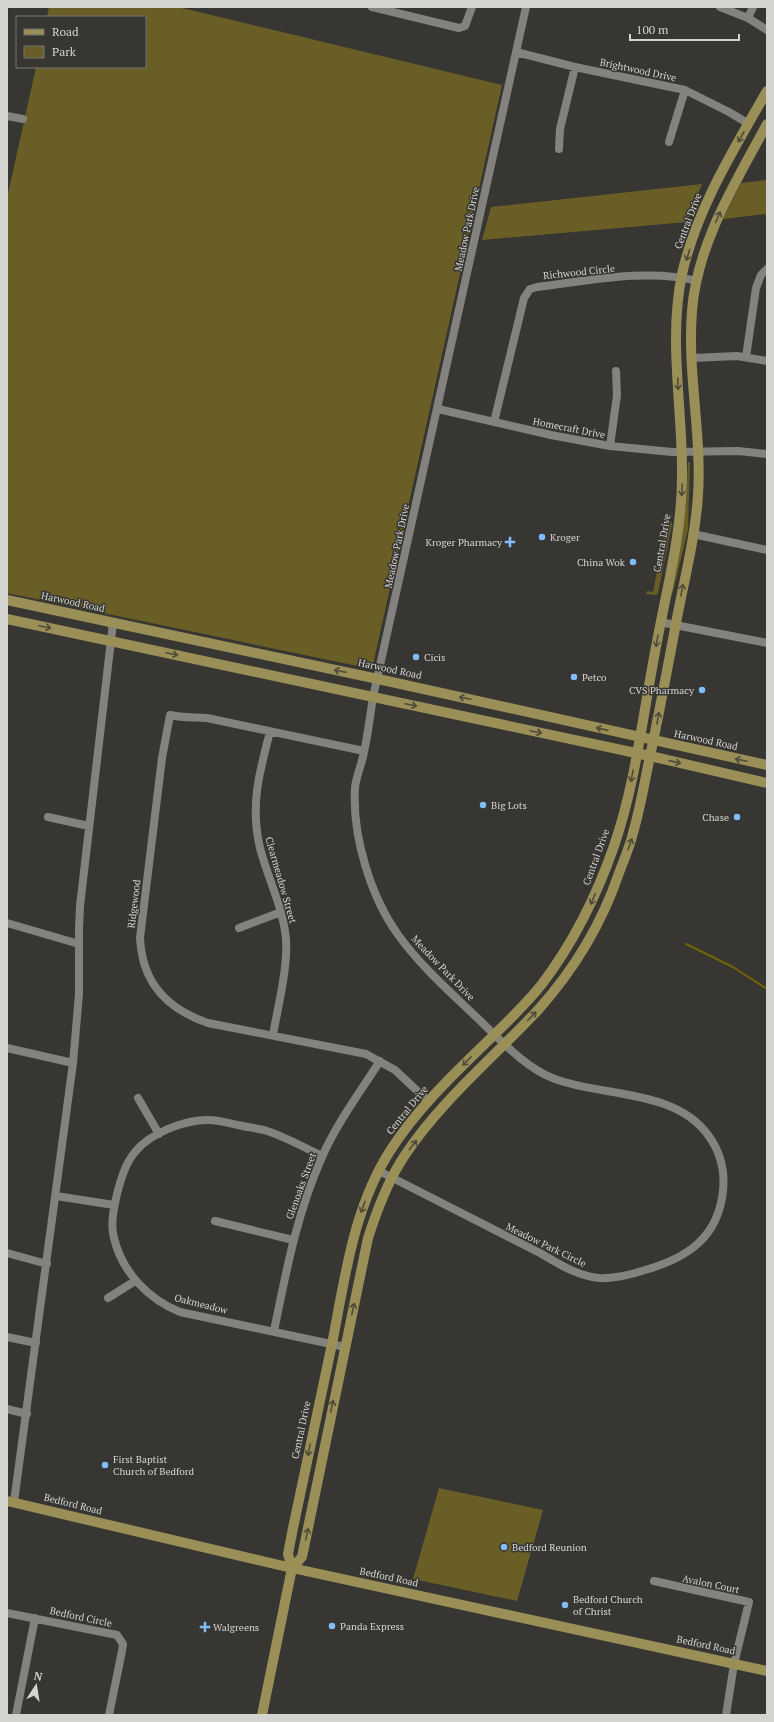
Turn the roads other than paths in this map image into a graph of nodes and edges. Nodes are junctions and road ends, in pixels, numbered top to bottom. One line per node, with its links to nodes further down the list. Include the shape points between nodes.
1 (372, 7): 2 (street, via 454,27 465,26)
2 (472, 7)
3 (526, 7): 8 (street, Meadow Park Drive)
4 (720, 7): 6 (street)
5 (753, 7): 6 (street)
6 (748, 18): 7 (street)
7 (767, 30)
8 (516, 52): 9 (street, Brightwood Drive); 25 (street, Meadow Park Drive)
9 (575, 67): 10 (street, Brightwood Drive); 17 (street, via 560,129)
10 (685, 90): 14 (street, Brightwood Drive); 16 (street)
11 (767, 91): 14 (main road, Central Drive)
12 (7, 116): 13 (street)
13 (22, 119)
14 (749, 124): 19 (main road, Central Drive, one-way to 19, via 706,203 687,255)
15 (767, 124): 20 (main road, Central Drive, one-way to 15, via 714,228 727,198)
16 (669, 142)
17 (559, 149)
18 (767, 269): 21 (street, via 761,275 756,288)
19 (682, 277): 20 (street, Richwood Circle); 26 (street, Richwood Circle, via 645,275 530,289 524,298); 28 (main road, Central Drive, one-way to 28, via 676,339)
20 (697, 281): 22 (main road, Central Drive, via 692,308)
21 (746, 357): 22 (street); 23 (street)
22 (692, 358): 29 (main road, Central Drive)
23 (767, 361)
24 (616, 371): 27 (street, via 617,395)
25 (438, 409): 26 (street, Homecraft Drive); 40 (street, Meadow Park Drive)
26 (494, 422): 27 (street, Homecraft Drive)
27 (610, 446): 28 (street, Homecraft Drive)
28 (681, 452): 29 (street, Homecraft Drive); 35 (main road, Central Drive, one-way to 35, via 679,527)
29 (698, 452): 30 (street, Homecraft Drive, via 738,451); 31 (main road, Central Drive, via 698,496)
30 (767, 454)
31 (694, 534): 32 (street); 37 (main road, Central Drive, one-way to 31)
32 (767, 550)
33 (7, 600): 36 (main road, Harwood Road)
34 (7, 618): 38 (main road, one-way to 38)
35 (660, 622): 37 (street); 45 (main road, Central Drive, one-way to 45)
36 (113, 623): 38 (street); 40 (main road, Harwood Road, one-way to 36)
37 (676, 624): 39 (street); 46 (main road, Central Drive, one-way to 37)
38 (111, 641): 41 (main road, one-way to 41); 53 (street)
39 (767, 642)
40 (378, 679): 41 (street, Meadow Park Drive); 42 (main road, Harwood Road, one-way to 40)
41 (373, 697): 43 (main road, one-way to 43); 47 (street, Meadow Park Drive)
42 (504, 707): 43 (main road); 45 (main road, Harwood Road, one-way to 42)
43 (500, 724): 48 (main road, one-way to 48)
44 (270, 732): 47 (street, Ridgewood); 56 (street, Clearmeadow Street, via 258,774 255,811 260,849); 63 (street, Ridgewood, via 207,718 170,715 162,758 140,938 144,964 153,985 171,1005 190,1017 208,1023)
45 (640, 737): 46 (main road, Harwood Road); 48 (main road, Central Drive)
46 (653, 740): 49 (main road, Central Drive); 50 (main road, Harwood Road, one-way to 46)
47 (364, 751): 62 (street, Meadow Park Drive, via 355,786 357,830 365,865 382,906 400,938 420,962)
48 (637, 754): 49 (main road); 54 (main road, Central Drive, one-way to 54, via 625,811)
49 (650, 756): 51 (main road, one-way to 51); 55 (main road, Central Drive, one-way to 49, via 633,834)
50 (767, 765)
51 (767, 783)
52 (48, 817): 53 (street)
53 (90, 826): 59 (street, via 80,906)
54 (607, 864): 55 (main road); 60 (main road, Central Drive, one-way to 60, via 586,914)
55 (621, 869): 61 (main road, Central Drive, via 601,916)
56 (281, 912): 58 (street); 63 (street, Clearmeadow Street, via 286,950)
57 (7, 923): 59 (street)
58 (239, 928)
59 (79, 944): 67 (street, via 79,994)
60 (554, 967): 61 (main road); 62 (main road, Central Drive, via 542,984)
61 (566, 975): 64 (main road, Central Drive, one-way to 61)
62 (495, 1034): 64 (street, Meadow Park Drive); 69 (main road, Central Drive, one-way to 69)
63 (273, 1035): 66 (street, Ridgewood, via 356,1051)
64 (505, 1044): 73 (main road, Central Drive, one-way to 64, via 432,1120); 73 (street, Meadow Park Circle, via 553,1079 662,1103 686,1114 696,1122 714,1145 723,1173 721,1205 717,1218 703,1240 683,1256 652,1268 625,1276 586,1276)
65 (7, 1048): 67 (street)
66 (380, 1061): 69 (street, Ridgewood, via 395,1070); 71 (street, Glenoaks Street)
67 (73, 1063): 74 (street)
68 (138, 1098): 70 (street)
69 (428, 1101): 72 (main road, Central Drive, via 389,1153)
70 (159, 1134): 71 (street, Oakmeadow, via 192,1121 214,1121 264,1130); 75 (street, Oakmeadow, via 135,1152 128,1163)
71 (322, 1156): 77 (street, Glenoaks Street)
72 (379, 1171): 73 (street, Meadow Park Circle); 85 (main road, Central Drive, one-way to 85, via 370,1187 352,1242)
73 (391, 1178): 86 (main road, Central Drive, one-way to 73, via 368,1238)
74 (56, 1196): 75 (street); 79 (street)
75 (114, 1205): 80 (street, Oakmeadow, via 114,1238 120,1258)
76 (216, 1221): 77 (street)
77 (293, 1240): 82 (street, Glenoaks Street)
78 (7, 1253): 79 (street)
79 (47, 1264): 84 (street)
80 (135, 1280): 81 (street); 82 (street, Oakmeadow, via 168,1307 180,1312)
81 (108, 1298)
82 (274, 1331): 85 (street, Oakmeadow)
83 (7, 1337): 84 (street)
84 (36, 1343): 88 (street)
85 (332, 1344): 86 (street, Oakmeadow); 90 (main road, Central Drive, one-way to 90, via 288,1554)
86 (345, 1347): 90 (main road, Central Drive, one-way to 86, via 302,1557)
87 (7, 1409): 88 (street)
88 (27, 1414): 89 (street)
89 (10, 1502): 90 (main road, Bedford Road)
90 (292, 1568): 94 (main road, Bedford Road); 98 (main road, Central Drive)
91 (654, 1581): 94 (street, Avalon Court, via 749,1602)
92 (7, 1612): 93 (street, Bedford Circle)
93 (35, 1618): 96 (street); 97 (street, Bedford Circle, via 117,1635 123,1644 122,1659)
94 (734, 1664): 95 (main road, Bedford Road); 99 (street)
95 (767, 1671)
96 (16, 1715)
97 (109, 1715)
98 (262, 1715)
99 (726, 1715)

